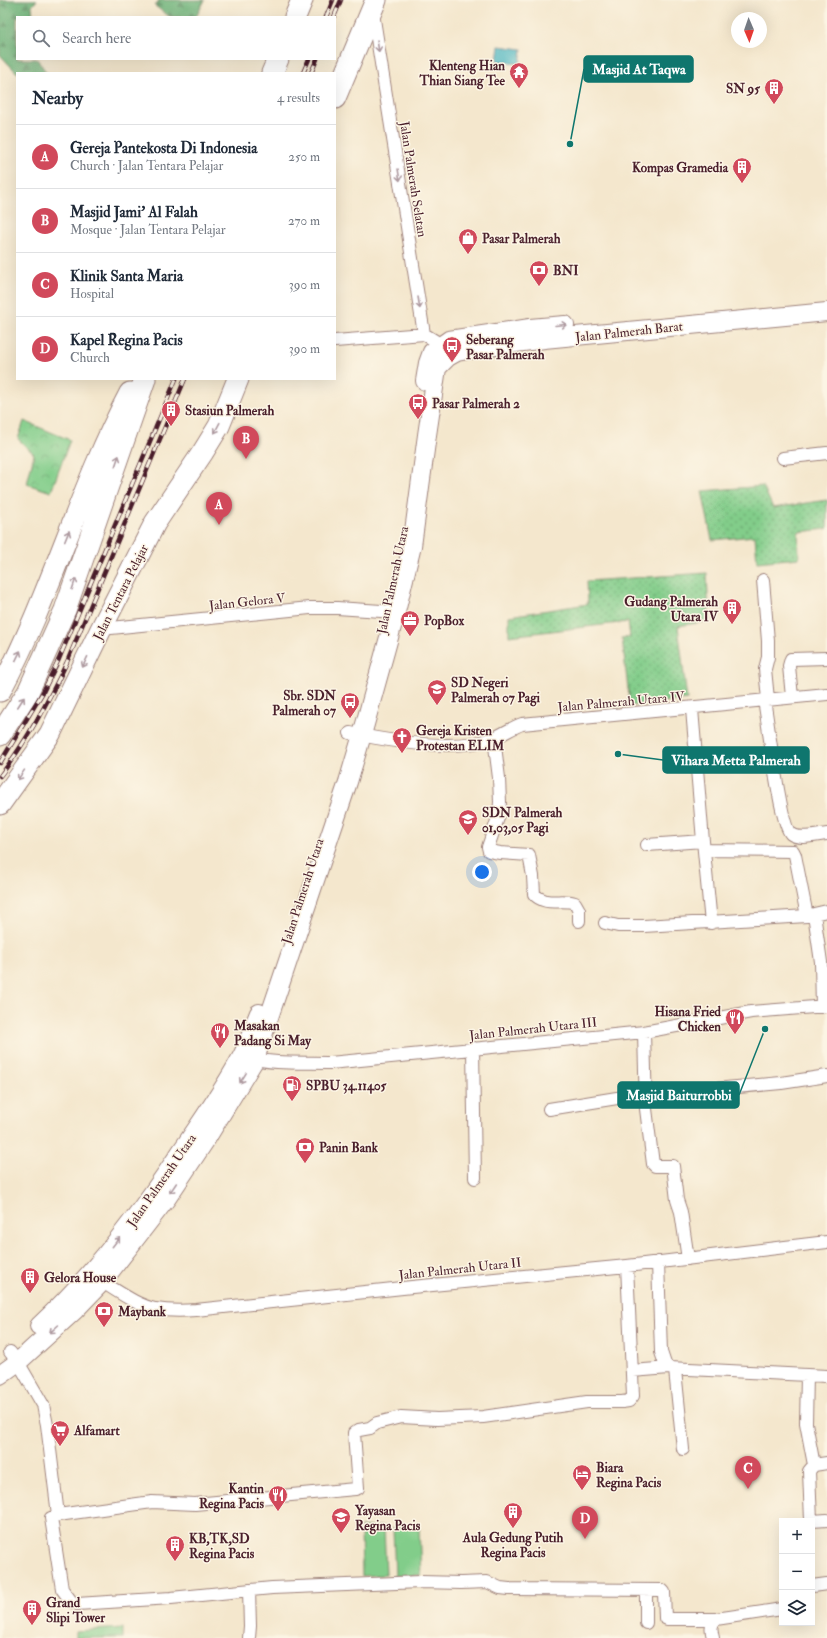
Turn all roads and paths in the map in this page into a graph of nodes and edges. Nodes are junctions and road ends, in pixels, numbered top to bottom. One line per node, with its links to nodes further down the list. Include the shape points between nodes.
1 (302, 0): 3 (highway)
2 (374, 4): 6 (highway); 9 (street, Jalan Palmerah Selatan, one-way to 9)
3 (295, 16)
4 (278, 60): 5 (highway)
5 (272, 72)
6 (336, 96)
7 (827, 302): 11 (main road, Jalan Palmerah Barat, one-way to 7, via 449,340 530,328)
8 (827, 312): 12 (main road, Jalan Palmerah Barat, via 544,339 457,352)
9 (424, 334): 10 (street); 11 (street)
10 (336, 341)
11 (440, 345): 16 (main road, Jalan Palmerah Utara, via 432,352 428,363)
12 (437, 368): 16 (main road, Jalan Palmerah Utara)
13 (136, 380): 23 (highway, one-way to 13, via 27,636 112,427)
14 (145, 380): 29 (highway, one-way to 14, via 28,692 65,610)
15 (238, 380): 21 (highway, Jalan Tentara Pelajar, one-way to 21, via 219,426 155,524)
16 (421, 435): 20 (main road, Jalan Palmerah Utara)
17 (827, 453): 18 (street)
18 (783, 458)
19 (763, 580): 26 (street, via 768,641 765,669)
20 (392, 612): 21 (street, Jalan Gelora V, via 310,608); 28 (main road, Jalan Palmerah Utara)
21 (101, 629): 31 (highway, Jalan Tentara Pelajar, one-way to 31, via 50,734)
22 (827, 658): 25 (street, via 791,659 789,666)
23 (0, 691)
24 (827, 694): 25 (street, Jalan Palmerah Utara IV)
25 (792, 697): 26 (street, Jalan Palmerah Utara IV)
26 (766, 700): 27 (street, Jalan Palmerah Utara IV); 32 (street, via 776,780 786,826 790,834 797,837)
27 (692, 708): 30 (street, Jalan Palmerah Utara IV, via 522,724); 34 (street)
28 (356, 734): 30 (street, Jalan Palmerah Utara IV, via 456,746); 42 (main road, Jalan Palmerah Utara, via 294,930 278,964)
29 (0, 735)
30 (494, 738): 36 (street, via 501,793 499,815 488,847 489,851 528,855 534,894 545,901 575,903 579,910)
31 (0, 804)
32 (827, 834)
33 (647, 845): 34 (street)
34 (703, 845): 38 (street); 38 (street, via 793,851 807,916)
35 (827, 911): 39 (street, via 814,914)
36 (579, 921)
37 (605, 923): 38 (street, via 644,926)
38 (711, 923)
39 (825, 1006): 40 (street, Jalan Palmerah Utara III, via 751,1012)
40 (644, 1032): 41 (street, Jalan Palmerah Utara III); 44 (street)
41 (473, 1048): 42 (street, Jalan Palmerah Utara III, via 330,1063 285,1062); 46 (street)
42 (249, 1057): 51 (main road, Jalan Palmerah Utara, via 227,1083 212,1117 198,1138 112,1247)
43 (827, 1076): 44 (street, via 781,1083)
44 (646, 1095): 45 (street); 48 (street, via 653,1164 673,1166)
45 (549, 1108)
46 (475, 1178)
47 (827, 1242): 48 (street, Jalan Palmerah Utara II)
48 (688, 1259): 49 (street, Jalan Palmerah Utara II)
49 (658, 1262): 50 (street, Jalan Palmerah Utara II); 53 (street, via 661,1352 665,1364)
50 (627, 1266): 51 (street, Jalan Palmerah Utara II, via 182,1311 144,1305); 54 (street)
51 (96, 1277): 52 (main road, Jalan Palmerah Utara, via 70,1306)
52 (9, 1358): 55 (main road, Jalan Palmerah Utara); 61 (street, via 46,1413)
53 (672, 1369): 54 (street); 56 (street); 58 (street)
54 (632, 1371): 61 (street, via 633,1396 626,1402 587,1402 494,1417 401,1417 377,1423 354,1433 358,1488 355,1489 195,1504 152,1502)
55 (0, 1375)
56 (807, 1375): 57 (street); 60 (street, via 806,1423)
57 (827, 1376)
58 (683, 1449)
59 (827, 1463): 60 (street)
60 (814, 1465): 62 (street, via 809,1471)
61 (58, 1514): 67 (street, via 51,1518 62,1589 71,1601 78,1604)
62 (811, 1518)
63 (827, 1520): 64 (street)
64 (815, 1521)
65 (827, 1584): 66 (street)
66 (815, 1586)
67 (249, 1590): 68 (street, via 331,1585 487,1582 509,1589); 72 (street)
68 (646, 1590): 70 (street, via 664,1592 666,1619); 71 (street)
69 (779, 1609): 70 (street)
70 (716, 1619): 73 (street, via 711,1629)
71 (646, 1623)
72 (249, 1638)
73 (713, 1638)

